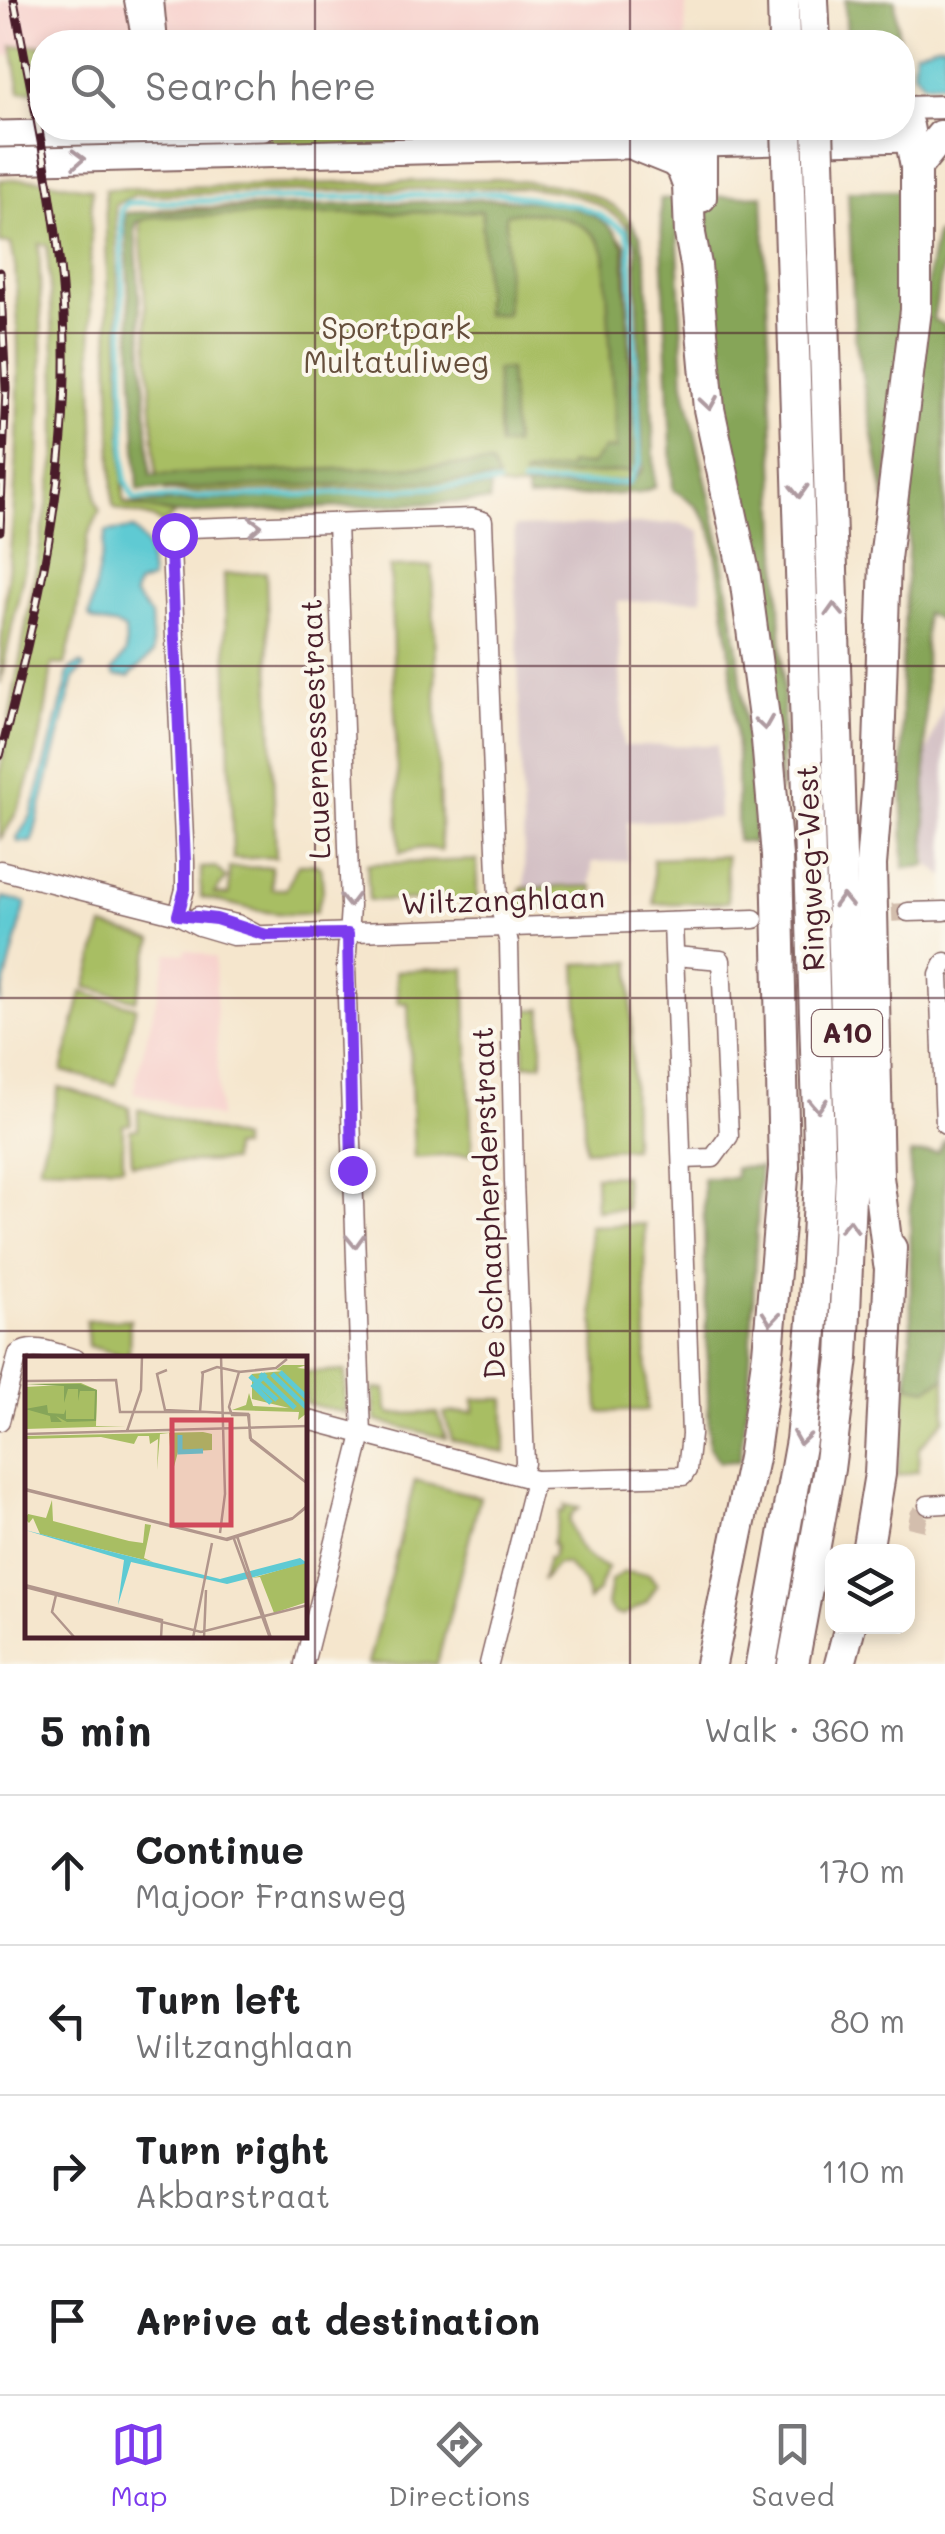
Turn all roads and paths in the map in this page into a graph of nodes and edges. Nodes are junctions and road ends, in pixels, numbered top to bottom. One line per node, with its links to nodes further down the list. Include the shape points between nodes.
1 (135, 0): 5 (street)
2 (154, 0): 6 (street)
3 (783, 0): 7 (highway)
4 (813, 0): 8 (highway)
5 (141, 30)
6 (157, 30)
7 (784, 30)
8 (814, 30)
9 (923, 127): 24 (highway, A10, via 916,310 885,559)
10 (30, 133): 11 (main road)
11 (0, 134)
12 (155, 140): 18 (street)
13 (678, 140): 17 (main road)
14 (706, 140): 20 (highway, A10)
15 (787, 140): 23 (highway, Ringweg-West / A10, one-way to 23, bridge)
16 (818, 140): 22 (highway, Ringweg-West / A10, one-way to 16, bridge)
17 (637, 146): 18 (main road); 20 (highway, A10, via 674,161 684,173)
18 (156, 160): 19 (main road, one-way to 18)
19 (0, 161)
20 (696, 264): 25 (highway, A10, one-way to 25, via 709,409 745,577)
21 (337, 522): 30 (street, one-way to 21, via 174,535 189,528); 33 (street, De Schaapherderstraat, via 483,521 498,900); 34 (street, Lauernessestraat, one-way to 34)
22 (838, 708): 26 (highway, A10); 44 (highway, Ringweg-West / A10, one-way to 22, via 851,1174)
23 (807, 728): 25 (highway, A10); 42 (highway, Ringweg-West / A10, one-way to 42, via 820,1177)
24 (878, 781): 26 (highway, A10); 41 (highway, A10, via 894,1229)
25 (778, 856): 39 (highway, A10)
26 (871, 865): 40 (highway, A10)
27 (0, 870): 30 (street, Wiltzanghlaan)
28 (945, 911): 29 (street)
29 (908, 912)
30 (181, 916): 34 (street, Wiltzanghlaan, via 229,935)
31 (754, 919): 32 (street, Wiltzanghlaan)
32 (673, 922): 33 (street, Wiltzanghlaan); 35 (street)
33 (506, 928): 34 (street, Wiltzanghlaan); 48 (street, De Schaapherderstraat)
34 (348, 934): 47 (street, Lauernessestraat, one-way to 47)
35 (675, 956): 38 (street); 38 (street, via 721,960 729,1136 713,1158)
36 (945, 962): 37 (street, via 939,975)
37 (945, 1124)
38 (682, 1159): 48 (street, via 687,1470 682,1476)
39 (784, 1167): 42 (highway, A10); 53 (highway, A10, one-way to 53, via 753,1458)
40 (878, 1177): 41 (highway, A10); 44 (highway, A10, via 870,1253)
41 (889, 1264): 49 (highway, A10, via 880,1474)
42 (813, 1321): 54 (highway, Ringweg-West / A10, one-way to 54, via 789,1518)
43 (64, 1356): 46 (street, via 33,1348 18,1354)
44 (843, 1358): 55 (highway, Ringweg-West / A10)
45 (308, 1420): 47 (street)
46 (0, 1421)
47 (362, 1435): 48 (street); 51 (street, Lauernessestraat)
48 (528, 1478): 52 (street, De Schaapherderstraat)
49 (869, 1544)
50 (848, 1634): 56 (highway)
51 (304, 1664)
52 (489, 1664)
53 (711, 1664)
54 (761, 1664)
55 (792, 1664)
56 (840, 1664)

